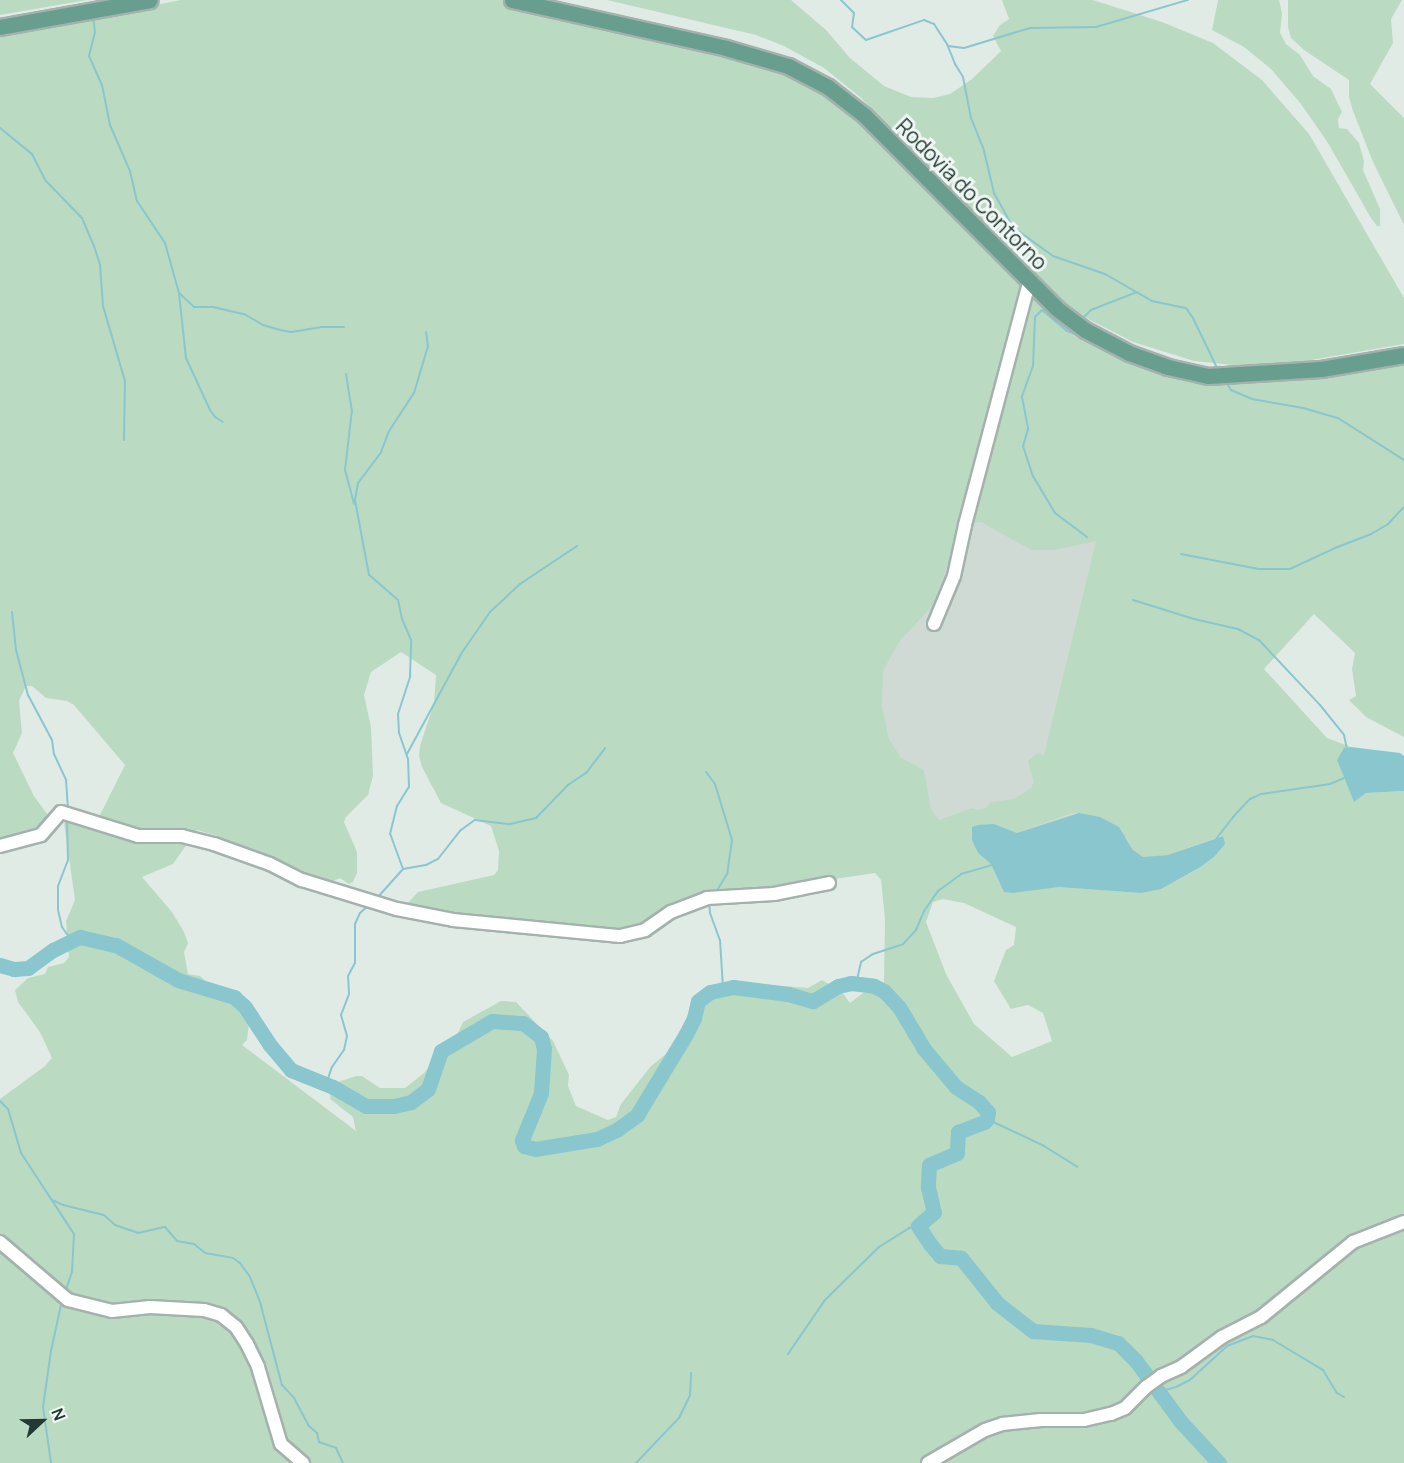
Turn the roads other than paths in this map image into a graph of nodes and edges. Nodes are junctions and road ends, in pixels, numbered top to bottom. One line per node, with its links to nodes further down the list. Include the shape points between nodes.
1 (150, 0): 3 (main road)
2 (512, 0): 4 (main road, Rodovia do Contorno, via 726,48 788,66 828,87 864,115)
3 (0, 27)
4 (1029, 282): 5 (main road, Rodovia do Contorno, via 1085,330 1129,353 1208,376 1321,369); 6 (street, via 954,576)
5 (1404, 355)
6 (934, 624)
7 (0, 846): 8 (street, via 41,835 61,812 138,836 182,836 214,844 302,879 397,909 453,920 621,936 645,930 671,912 707,898 774,894)
8 (829, 883)
9 (1404, 1222): 12 (street, via 1353,1242 1261,1317 1161,1376 1133,1403 1112,1414 1084,1420 1002,1424)
10 (0, 1242): 11 (street, via 68,1300 112,1311 150,1307 204,1310 221,1315 236,1327 258,1367 281,1443)
11 (303, 1463)
12 (928, 1463)

